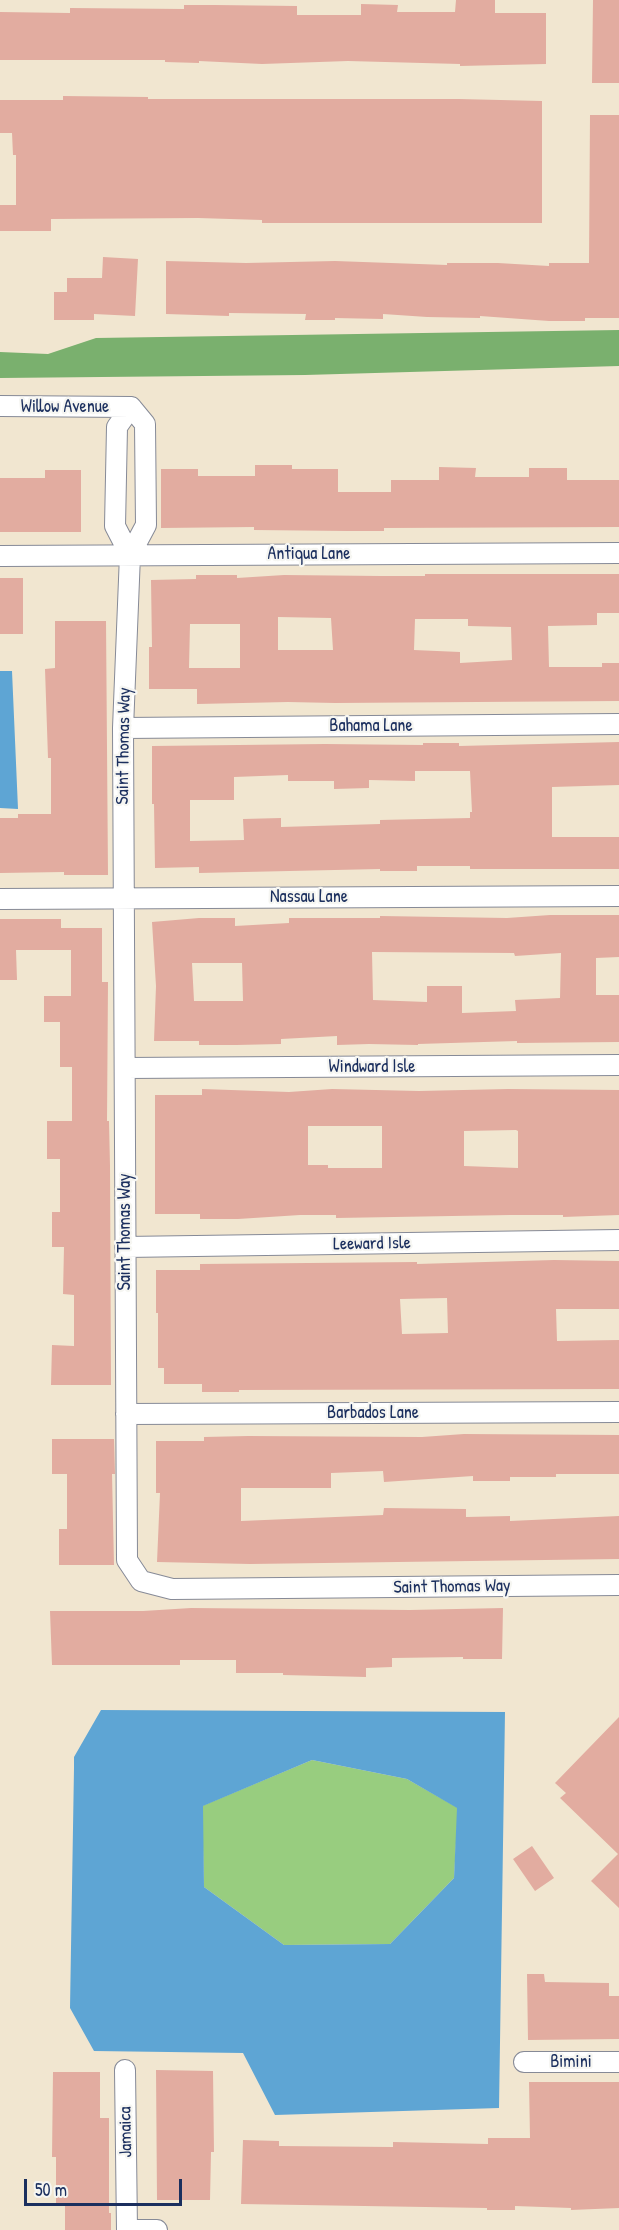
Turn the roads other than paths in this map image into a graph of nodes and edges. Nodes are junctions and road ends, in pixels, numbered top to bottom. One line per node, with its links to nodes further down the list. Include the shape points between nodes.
1 (0, 406): 2 (street, Willow Avenue)
2 (131, 407): 4 (street, Saint Thomas Way, via 117,427 115,526); 4 (street, via 145,424 146,525)
3 (619, 553): 4 (street, Antiqua Lane)
4 (130, 555): 5 (street, Antiqua Lane); 7 (street, Saint Thomas Way)
5 (0, 556)
6 (619, 724): 7 (street, Bahama Lane)
7 (123, 728): 9 (street, Saint Thomas Way)
8 (619, 896): 9 (street, Nassau Lane)
9 (124, 898): 10 (street, Nassau Lane); 12 (street, Saint Thomas Way)
10 (0, 899)
11 (619, 1065): 12 (street, Windward Isle)
12 (125, 1068): 14 (street, Saint Thomas Way)
13 (619, 1240): 14 (street, Leeward Isle)
14 (125, 1247): 16 (street, Saint Thomas Way)
15 (619, 1412): 16 (street, Barbados Lane)
16 (126, 1414): 17 (street, Saint Thomas Way, via 127,1560 141,1581 172,1589)
17 (619, 1585)
18 (524, 2062): 19 (street, Bimini)
19 (619, 2062)
20 (125, 2070): 21 (street, Jamaica)
21 (127, 2230): 22 (street)
22 (157, 2230)

